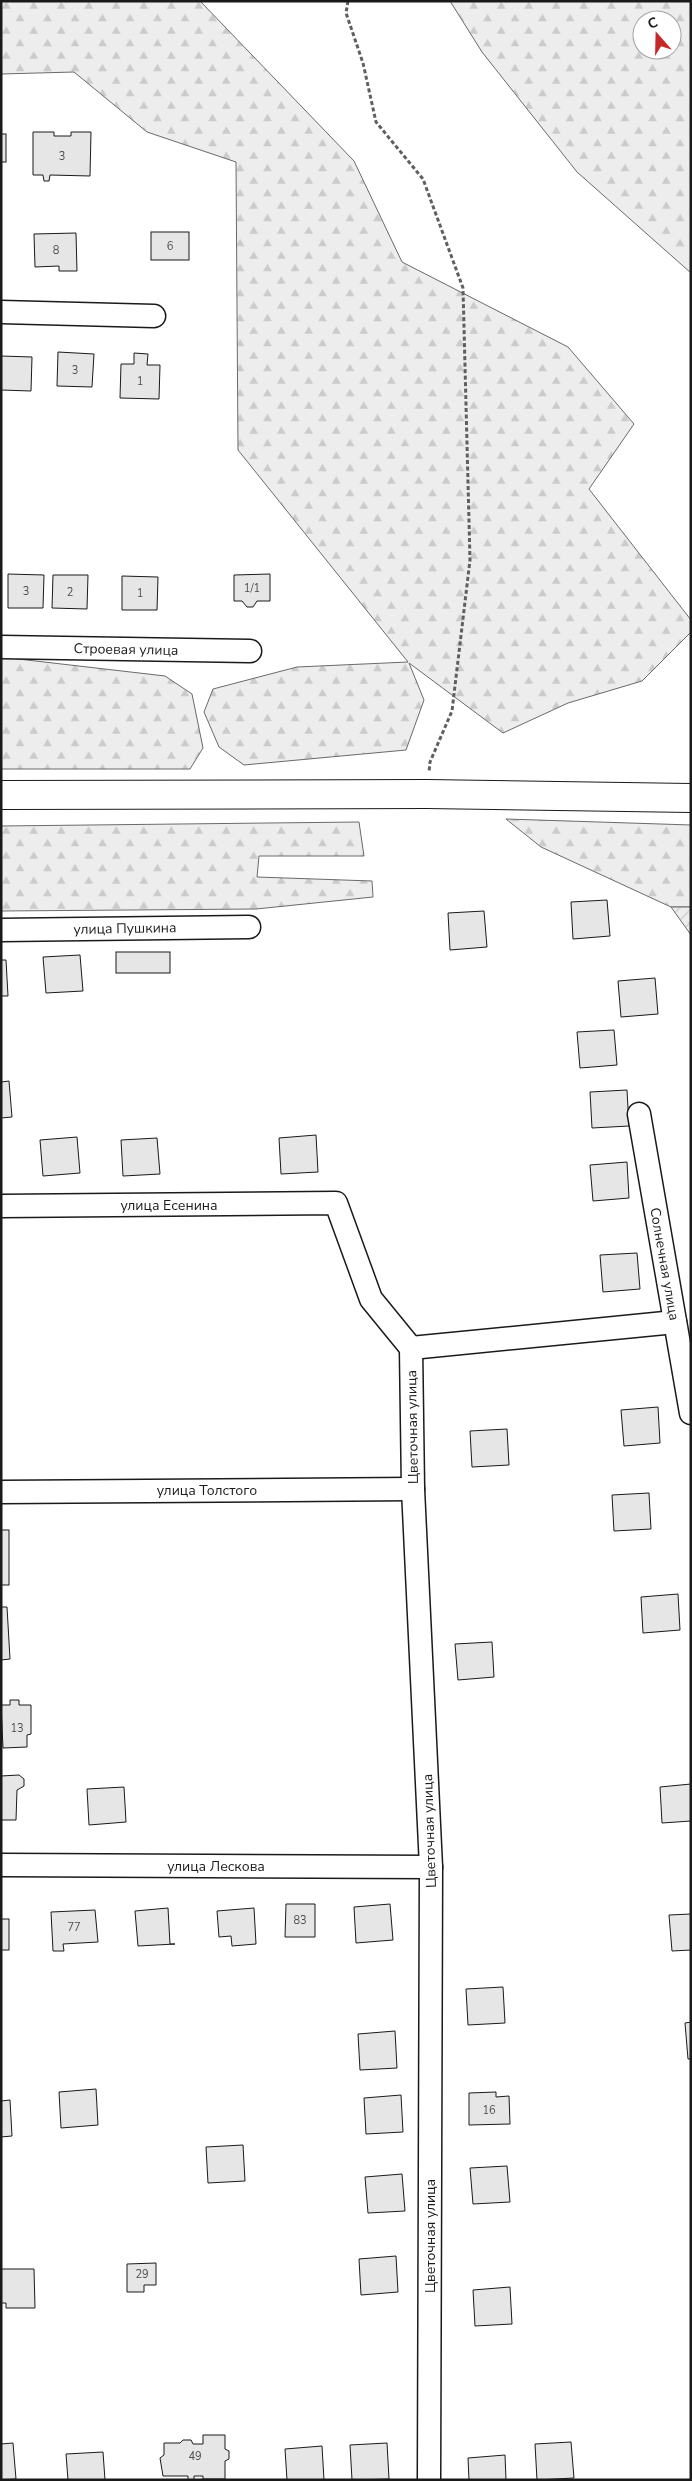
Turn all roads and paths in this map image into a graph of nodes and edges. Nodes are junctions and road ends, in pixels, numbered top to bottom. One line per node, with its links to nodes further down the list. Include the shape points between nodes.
1 (348, 1): 6 (path, via 346,13 376,122 423,179 463,288 470,560 452,711 430,762)
2 (1, 312): 3 (street)
3 (154, 316)
4 (1, 647): 5 (street, Строевая улица)
5 (250, 651)
6 (427, 794): 7 (main road); 8 (main road)
7 (1, 795)
8 (691, 798)
9 (249, 927): 10 (street, улица Пушкина)
10 (1, 930)
11 (639, 1114): 13 (street, Солнечная улица)
12 (1, 1206): 14 (street, улица Есенина, via 336,1204 371,1299)
13 (675, 1322): 14 (street); 15 (street, Солнечная улица)
14 (411, 1348): 16 (street, Цветочная улица)
15 (691, 1413)
16 (413, 1489): 17 (street, улица Толстого); 19 (street, Цветочная улица)
17 (1, 1492)
18 (1, 1865): 19 (street, улица Лескова)
19 (431, 1868): 20 (street, Цветочная улица)
20 (429, 2480)

